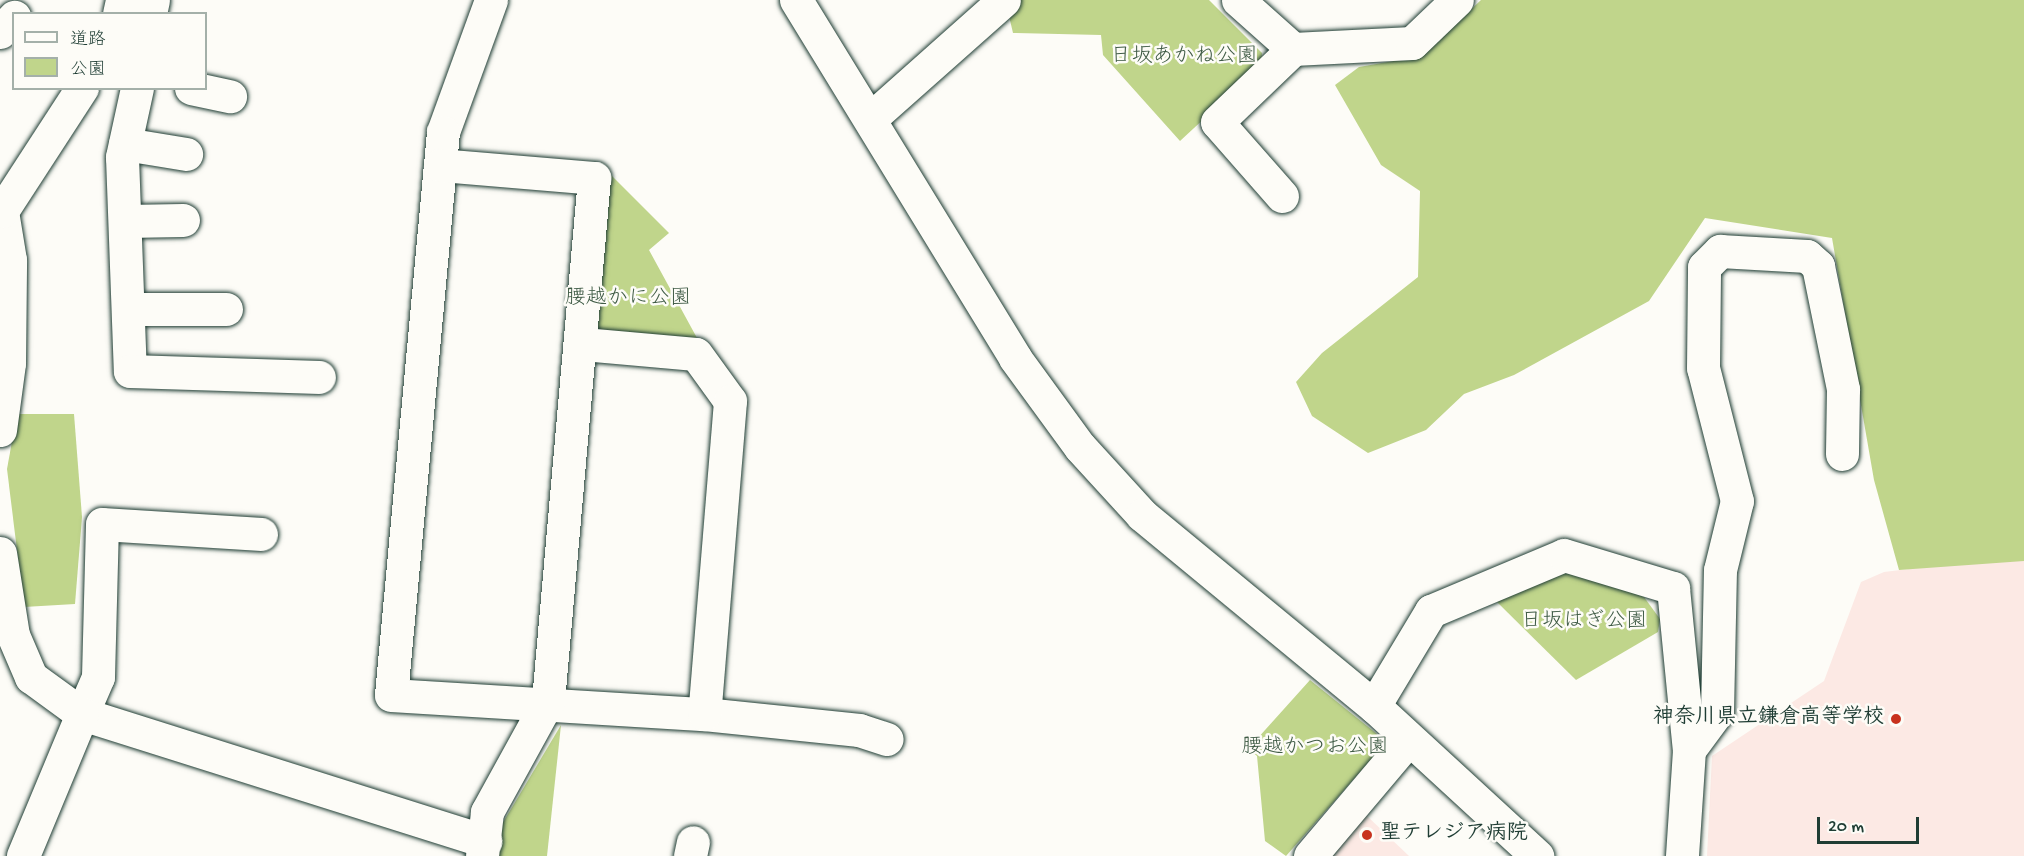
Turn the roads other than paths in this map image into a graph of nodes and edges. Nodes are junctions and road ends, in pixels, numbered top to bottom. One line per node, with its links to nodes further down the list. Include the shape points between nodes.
1 (28, 0): 7 (street)
2 (491, 0): 18 (street, via 443,132)
3 (796, 0): 15 (street)
4 (1238, 0): 10 (street)
5 (1457, 0): 10 (street, via 1412,43)
6 (991, 7): 15 (street)
7 (18, 12)
8 (12, 18): 9 (street)
9 (0, 32)
10 (1293, 50): 19 (street, via 1217,122)
11 (81, 90): 20 (street)
12 (137, 90): 16 (street)
13 (201, 90): 14 (street)
14 (231, 96)
15 (870, 119): 33 (street, via 1015,358 1080,447 1142,515)
16 (124, 144): 17 (street); 22 (street)
17 (186, 154)
18 (440, 165): 25 (street, via 594,178); 32 (street, via 391,695)
19 (1282, 196)
20 (1, 213): 26 (street, via 10,260)
21 (183, 220): 22 (street)
22 (125, 221): 23 (street)
23 (128, 309): 24 (street); 27 (street, via 130,371)
24 (226, 309)
25 (583, 344): 32 (street); 35 (street, via 696,354 730,401)
26 (5, 366): 28 (street)
27 (319, 377)
28 (0, 430)
29 (1842, 454): 38 (street, via 1843,389 1818,266 1807,256 1720,251 1704,267 1703,368 1737,501 1720,570 1717,712)
30 (261, 534): 34 (street, via 102,524 98,677)
31 (0, 552): 34 (street, via 13,635 31,677)
32 (548, 701): 35 (street); 39 (street, via 487,812)
33 (1374, 706): 37 (street); 38 (street, via 1431,610 1564,555 1673,588)
34 (81, 714): 39 (street); 42 (street)
35 (704, 714): 36 (street, via 859,730)
36 (887, 739)
37 (1408, 740): 43 (street); 44 (street)
38 (1689, 750): 45 (street)
39 (483, 848)
40 (0, 850): 41 (street)
41 (13, 856)
42 (23, 856)
43 (1310, 856)
44 (1537, 856)
45 (1682, 856)

